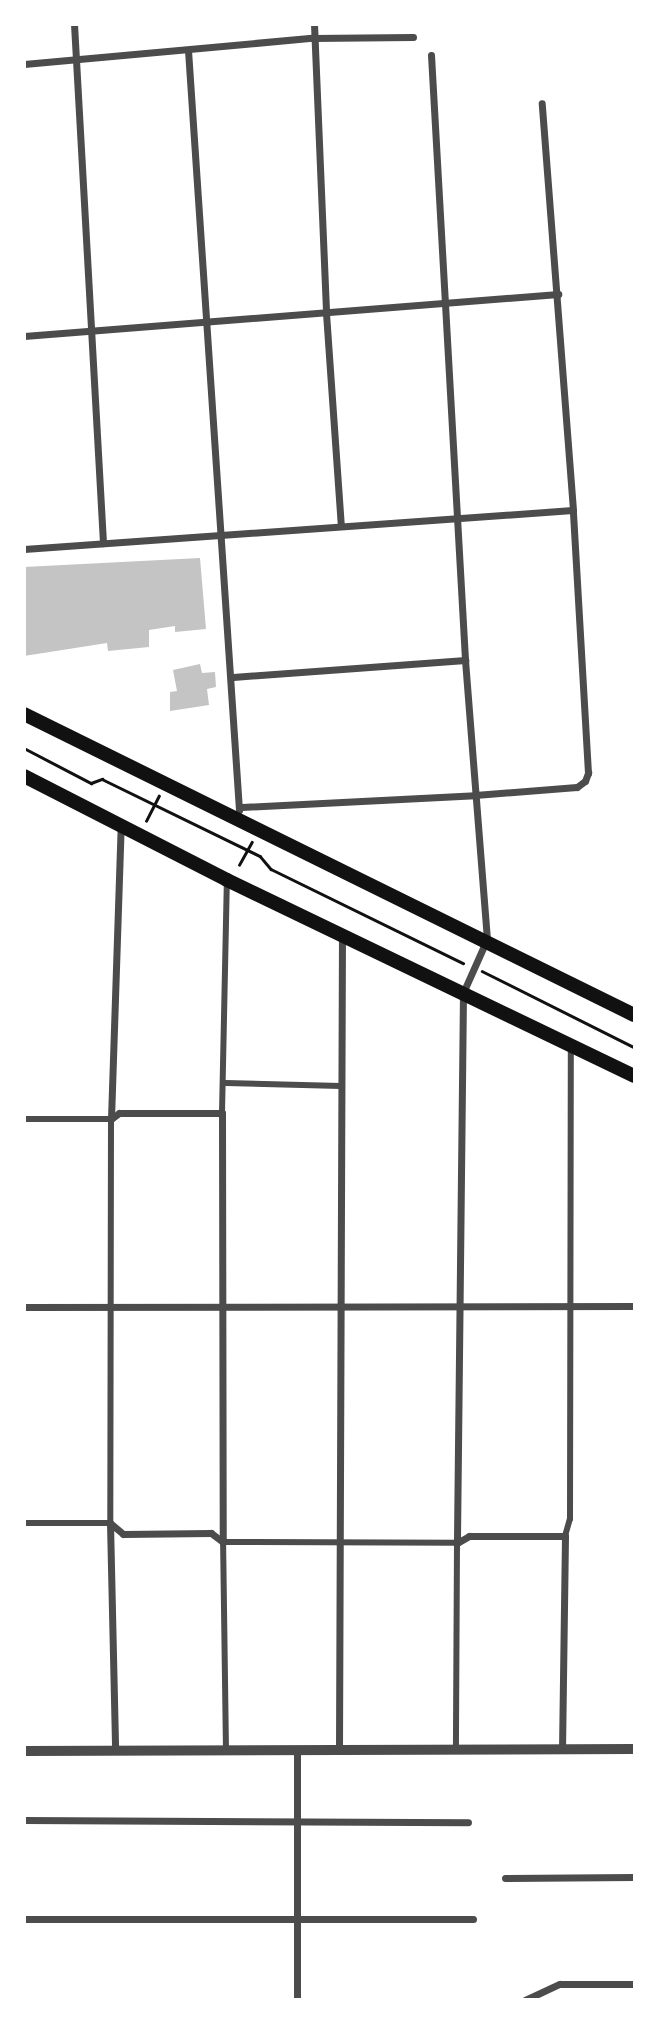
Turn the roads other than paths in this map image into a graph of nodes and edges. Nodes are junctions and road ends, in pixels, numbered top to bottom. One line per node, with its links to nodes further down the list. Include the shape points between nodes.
1 (74, 24): 7 (street)
2 (314, 24): 4 (street)
3 (414, 37): 4 (street)
4 (312, 38): 5 (street); 12 (street)
5 (188, 50): 7 (street); 13 (street)
6 (431, 55): 11 (street)
7 (76, 59): 8 (street); 14 (street)
8 (24, 64)
9 (542, 103): 10 (street)
10 (558, 295): 11 (street); 16 (street)
11 (446, 303): 12 (street); 17 (street)
12 (326, 313): 13 (street); 18 (street)
13 (208, 321): 14 (street); 19 (street)
14 (88, 331): 15 (street); 20 (street)
15 (24, 336)
16 (573, 510): 17 (street); 26 (street, via 588,773 577,787)
17 (457, 517): 18 (street); 22 (street)
18 (341, 525): 19 (street)
19 (224, 534): 20 (street); 23 (street)
20 (103, 543): 21 (street)
21 (24, 549)
22 (465, 660): 23 (street); 26 (street)
23 (233, 677): 27 (street)
24 (24, 714): 27 (main road)
25 (24, 776): 28 (main road)
26 (475, 795): 27 (street); 31 (street)
27 (238, 812): 31 (main road)
28 (121, 824): 29 (main road); 40 (street)
29 (227, 880): 30 (main road); 36 (street)
30 (342, 936): 32 (main road); 37 (street)
31 (487, 939): 32 (street); 33 (main road)
32 (463, 993): 34 (main road); 41 (street)
33 (635, 1015)
34 (571, 1046): 35 (main road); 42 (street)
35 (635, 1076)
36 (226, 1083): 37 (street); 38 (street)
37 (341, 1086): 47 (street)
38 (222, 1113): 40 (street, via 119,1113); 46 (street)
39 (24, 1119): 40 (street)
40 (111, 1119): 45 (street)
41 (457, 1306): 42 (street); 47 (street); 53 (street)
42 (570, 1306): 43 (street); 50 (street, via 570,1519)
43 (635, 1306)
44 (24, 1307): 45 (street)
45 (111, 1307): 46 (street); 49 (street)
46 (222, 1307): 47 (street); 51 (street)
47 (340, 1307): 52 (street)
48 (24, 1522): 49 (street)
49 (110, 1523): 51 (street, via 123,1534 211,1533); 58 (street)
50 (565, 1536): 53 (street, via 469,1536); 54 (street)
51 (223, 1542): 52 (street); 59 (street)
52 (342, 1543): 53 (street); 61 (street)
53 (457, 1543): 56 (street)
54 (562, 1749): 55 (street); 56 (street)
55 (635, 1749)
56 (456, 1750): 61 (street)
57 (24, 1751): 58 (street)
58 (115, 1751): 59 (street)
59 (226, 1751): 60 (street)
60 (297, 1751): 61 (street); 63 (street)
61 (339, 1751)
62 (24, 1821): 63 (street)
63 (297, 1821): 64 (street); 68 (street)
64 (468, 1822)
65 (635, 1877): 66 (street)
66 (505, 1878)
67 (24, 1919): 68 (street)
68 (297, 1919): 69 (street); 71 (street)
69 (473, 1919)
70 (635, 1984): 72 (street, via 560,1984)
71 (297, 2000)
72 (525, 2000)

